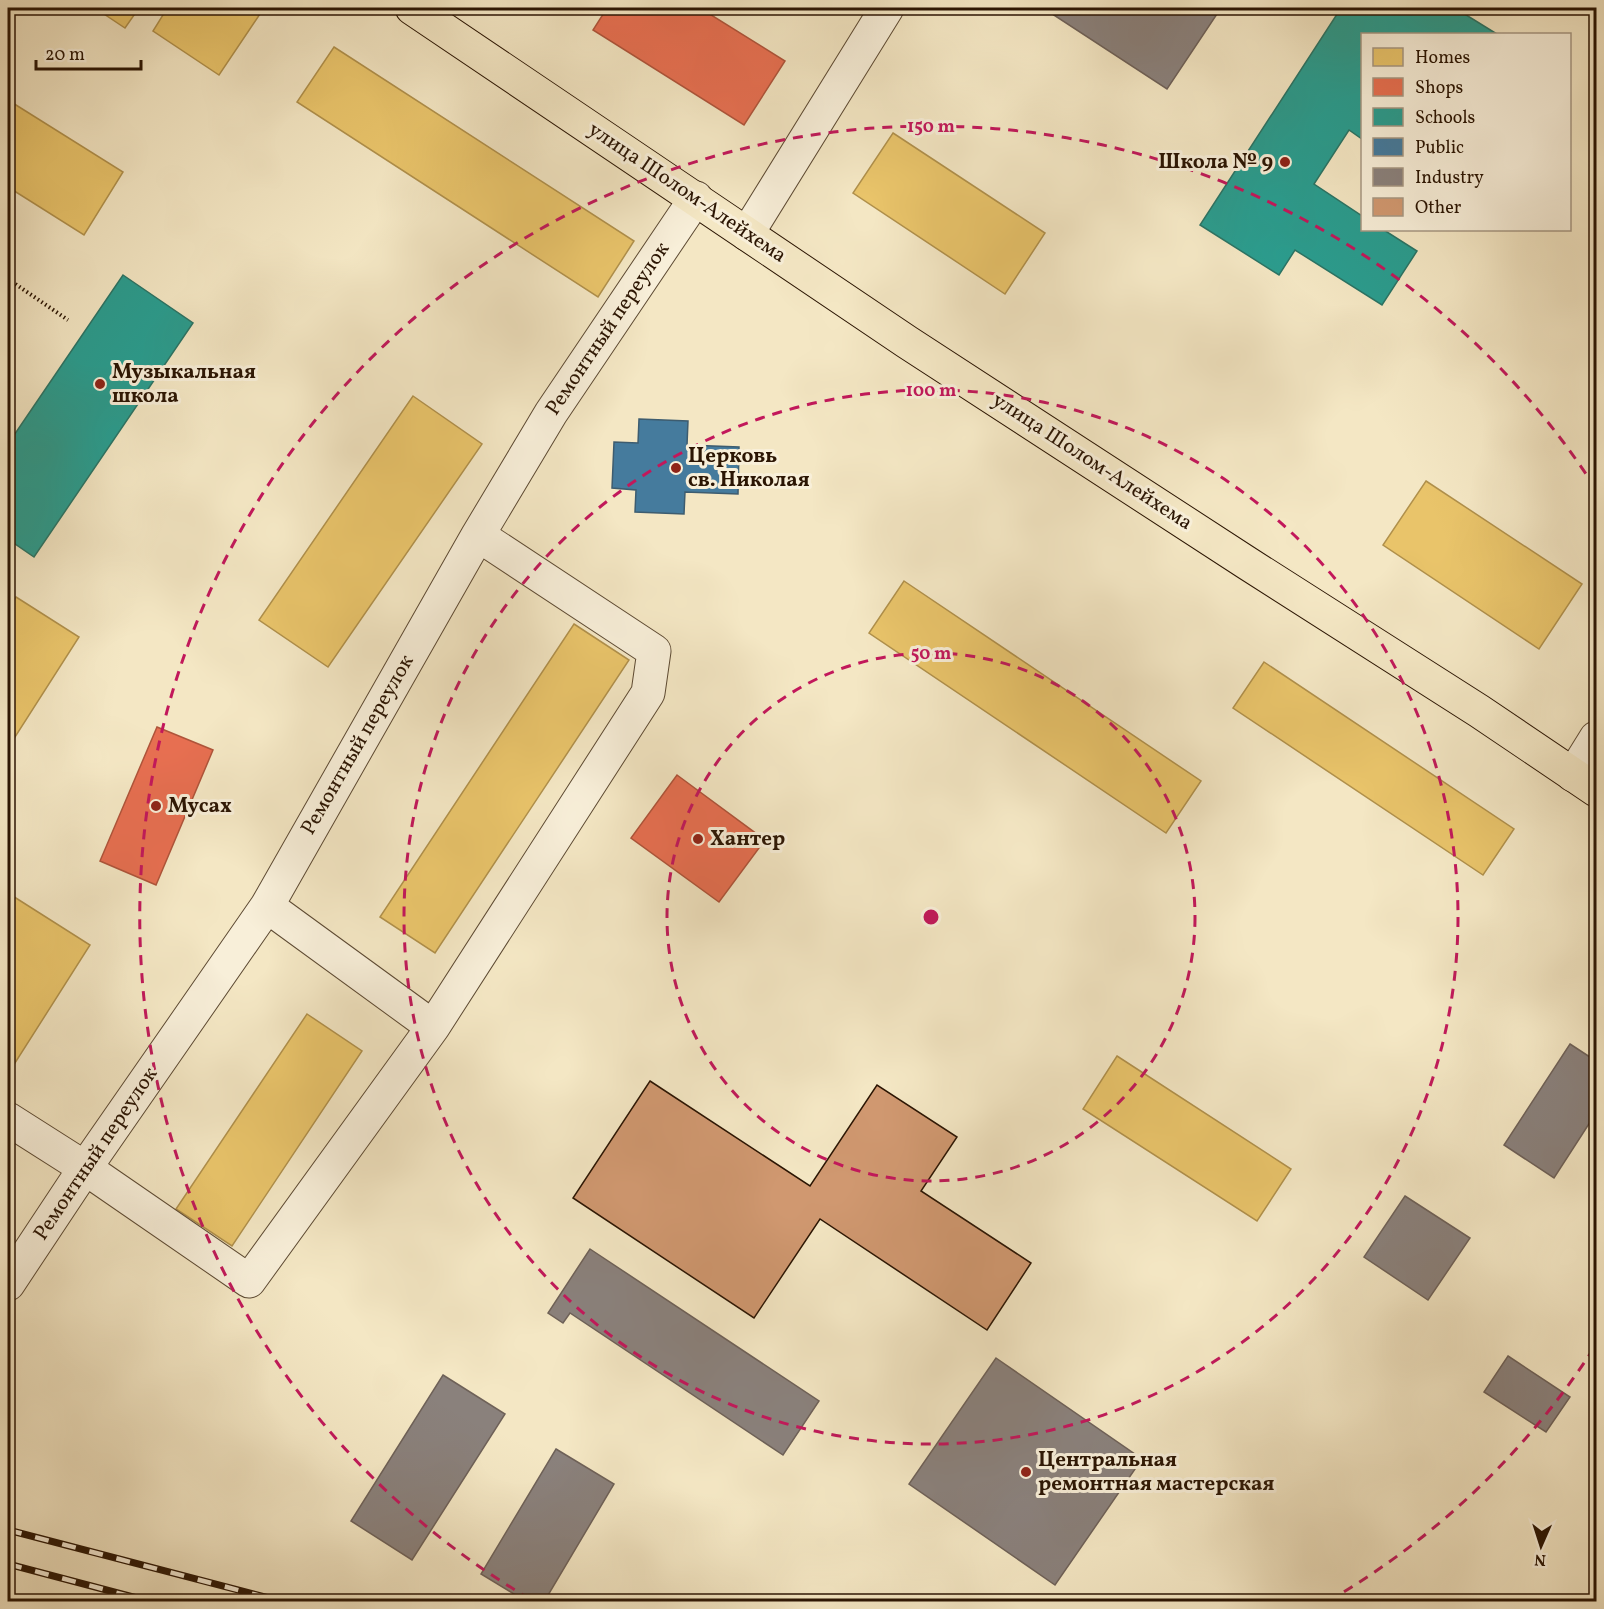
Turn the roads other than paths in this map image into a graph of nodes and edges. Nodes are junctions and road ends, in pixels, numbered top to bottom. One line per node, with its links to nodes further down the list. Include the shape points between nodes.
1 (412, 8): 3 (main road, улица Шолом-Алейхема)
2 (887, 8): 4 (street)
3 (696, 198): 4 (main road, улица Шолом-Алейхема); 5 (street, Ремонтный переулок, via 551,413)
4 (747, 234): 7 (main road, улица Шолом-Алейхема)
5 (478, 535): 8 (street, Ремонтный переулок); 9 (street, via 654,651 648,693)
6 (1596, 738): 7 (street)
7 (1585, 782)
8 (267, 906): 9 (street); 11 (street, Ремонтный переулок)
9 (433, 1027): 11 (street, via 249,1281)
10 (8, 1119): 11 (street)
11 (85, 1167): 12 (street, Ремонтный переулок)
12 (8, 1284)

